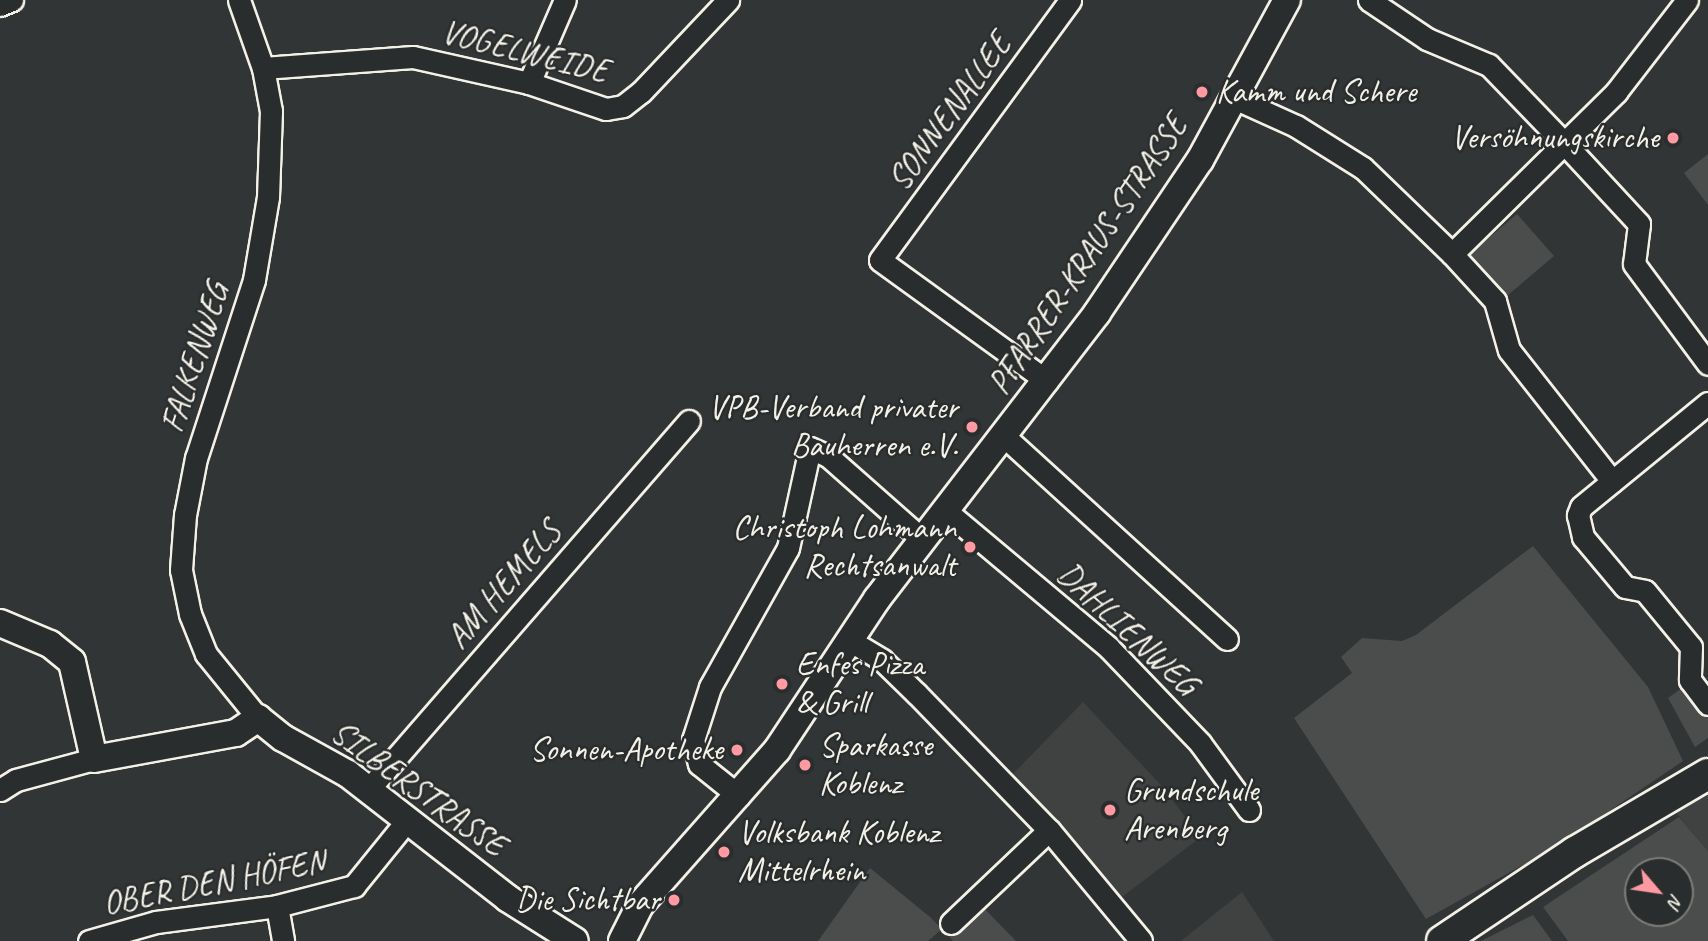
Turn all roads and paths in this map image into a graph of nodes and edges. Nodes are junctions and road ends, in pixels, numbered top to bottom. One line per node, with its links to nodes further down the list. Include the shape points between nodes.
1 (12, 0): 9 (street)
2 (239, 0): 10 (street, FALKENWEG)
3 (565, 0): 11 (street)
4 (728, 0): 11 (street, VOGELWEIDE, via 623,106 606,109)
5 (1070, 0): 16 (street, SONNENALLEE, via 880,260)
6 (1287, 0): 12 (street, PFARRER-KRAUS-STRASSE)
7 (1369, 0): 13 (street, via 1435,44 1489,65)
8 (1687, 0): 13 (street, via 1623,83)
9 (0, 5)
10 (263, 68): 11 (street, VOGELWEIDE, via 413,57); 27 (street, FALKENWEG, via 271,111 268,197 254,280 197,458 185,515 181,570 190,614 206,654)
11 (529, 83)
12 (1234, 98): 14 (street, via 1296,126 1363,168); 16 (street, PFARRER-KRAUS-STRASSE, via 1166,214)
13 (1565, 144): 14 (street); 15 (street, via 1639,224 1634,264)
14 (1452, 254): 20 (street, via 1494,301 1509,350)
15 (1708, 364)
16 (1047, 381): 19 (street, PFARRER-KRAUS-STRASSE)
17 (1708, 403): 20 (street)
18 (689, 421): 32 (street, AM HEMELS)
19 (1005, 437): 21 (street, PFARRER-KRAUS-STRASSE); 24 (street, PFARRER-KRAUS-STRASSE)
20 (1612, 481): 26 (street, via 1581,507 1583,537 1625,587 1645,591 1691,647 1690,680)
21 (946, 511): 22 (street, PFARRER-KRAUS-STRASSE); 34 (street, DAHLIENWEG, via 1110,648 1200,743)
22 (923, 540): 25 (street, PFARRER-KRAUS-STRASSE); 33 (street, via 828,456 810,448 788,548 710,687 696,726 695,758)
23 (0, 623): 29 (street, via 50,644 72,662)
24 (1227, 639)
25 (849, 640): 33 (street, PFARRER-KRAUS-STRASSE, via 795,725); 36 (street, via 891,668)
26 (1708, 704)
27 (258, 718): 29 (street, via 236,733); 32 (street, SILBERSTRASSE)
28 (1708, 754): 37 (main road)
29 (94, 760): 31 (street, via 16,780)
30 (1708, 774): 37 (main road)
31 (0, 790)
32 (368, 790): 35 (street, SILBERSTRASSE)
33 (739, 796): 43 (street, PFARRER-KRAUS-STRASSE, via 640,905)
34 (1249, 810)
35 (405, 823): 38 (street, OBER DEN HÖFEN, via 354,886); 42 (street, SILBERSTRASSE)
36 (1049, 830): 39 (street); 44 (street)
37 (1575, 852): 45 (main road)
38 (277, 906): 40 (street, OBER DEN HÖFEN, via 156,922); 41 (street)
39 (951, 923)
40 (89, 941)
41 (284, 941)
42 (575, 941)
43 (622, 941)
44 (1141, 941)
45 (1442, 941)

